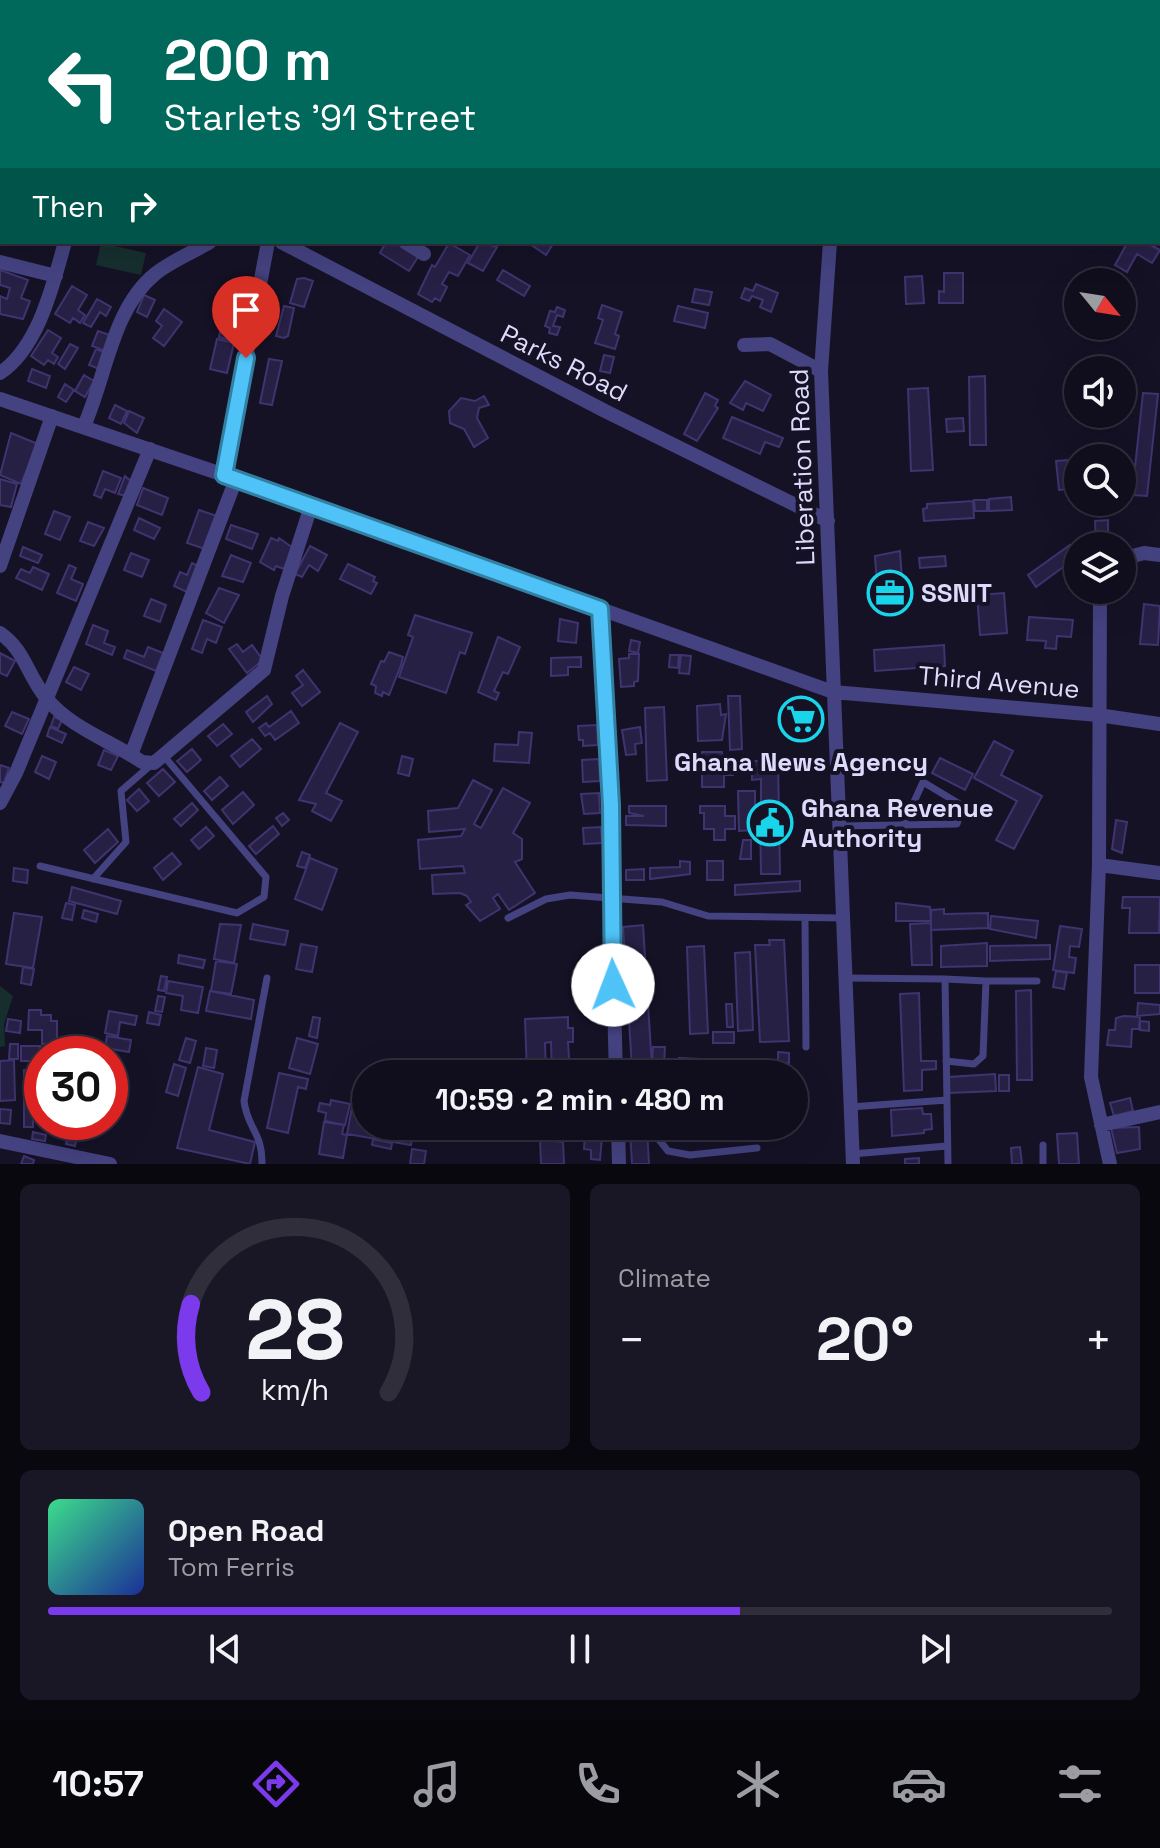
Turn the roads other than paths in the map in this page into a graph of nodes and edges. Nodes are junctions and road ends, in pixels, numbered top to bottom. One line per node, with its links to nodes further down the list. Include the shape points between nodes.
1 (64, 244): 9 (street)
2 (207, 244): 15 (street, via 156,273 138,292 123,315)
3 (268, 244): 17 (street)
4 (285, 244): 19 (street, Parks Road)
5 (408, 244): 7 (street)
6 (830, 244): 11 (street, Liberation Road)
7 (424, 254)
8 (0, 262): 9 (street)
9 (56, 276): 12 (street, via 29,341)
10 (744, 345): 11 (street, via 770,344)
11 (821, 371): 19 (street, Liberation Road)
12 (0, 373)
13 (0, 399): 14 (street, Third Avenue)
14 (52, 416): 15 (street, Third Avenue); 22 (street)
15 (84, 426): 16 (street, Third Avenue)
16 (150, 449): 17 (street, Third Avenue); 27 (street)
17 (230, 477): 18 (street, Third Avenue); 30 (street)
18 (311, 506): 24 (street, Third Avenue); 31 (street, via 264,670)
19 (828, 521): 26 (street, Liberation Road)
20 (1136, 555): 21 (street)
21 (1160, 555)
22 (0, 566)
23 (1100, 604): 28 (street)
24 (600, 609): 26 (street, Third Avenue); 39 (street, via 611,805)
25 (0, 633): 27 (street, via 20,650)
26 (833, 692): 28 (street, Third Avenue); 33 (street, Liberation Road)
27 (45, 697): 30 (street, via 62,714); 32 (street)
28 (1098, 715): 29 (street, Third Avenue); 35 (street)
29 (1160, 724)
30 (131, 755): 31 (street, via 142,762)
31 (158, 759): 38 (lane, via 121,791 126,842); 38 (lane, via 266,877 264,897 237,913)
32 (0, 803)
33 (839, 826): 34 (lane); 42 (street, Liberation Road)
34 (903, 826): 34 (lane, via 923,782 963,806 957,824)
35 (1099, 865): 37 (street); 54 (street, via 1091,1077)
36 (40, 866): 38 (lane)
37 (1160, 873)
38 (93, 879)
39 (610, 895): 40 (lane, via 546,899); 41 (lane, via 662,902 708,916); 49 (street)
40 (508, 918)
41 (805, 918): 42 (lane); 48 (lane)
42 (841, 918): 44 (street, Liberation Road)
43 (267, 978): 63 (lane, via 244,1101 246,1117 263,1145)
44 (844, 978): 45 (lane); 52 (street, Liberation Road)
45 (945, 979): 46 (lane); 50 (lane)
46 (986, 981): 47 (lane); 50 (lane, via 983,1056 974,1064)
47 (1037, 981)
48 (806, 1047)
49 (616, 1060)
50 (946, 1061): 51 (lane)
51 (947, 1100): 52 (lane); 59 (lane)
52 (850, 1107): 61 (street, Liberation Road)
53 (1160, 1112): 54 (street)
54 (1101, 1125): 67 (street)
55 (619, 1140): 64 (street)
56 (659, 1140): 60 (lane, via 668,1151 690,1155)
57 (0, 1141): 62 (street)
58 (1043, 1145): 66 (lane)
59 (947, 1146): 61 (lane); 65 (lane)
60 (757, 1148)
61 (852, 1159)
62 (110, 1164)
63 (262, 1164)
64 (619, 1164)
65 (948, 1164)
66 (1043, 1164)
67 (1110, 1164)

